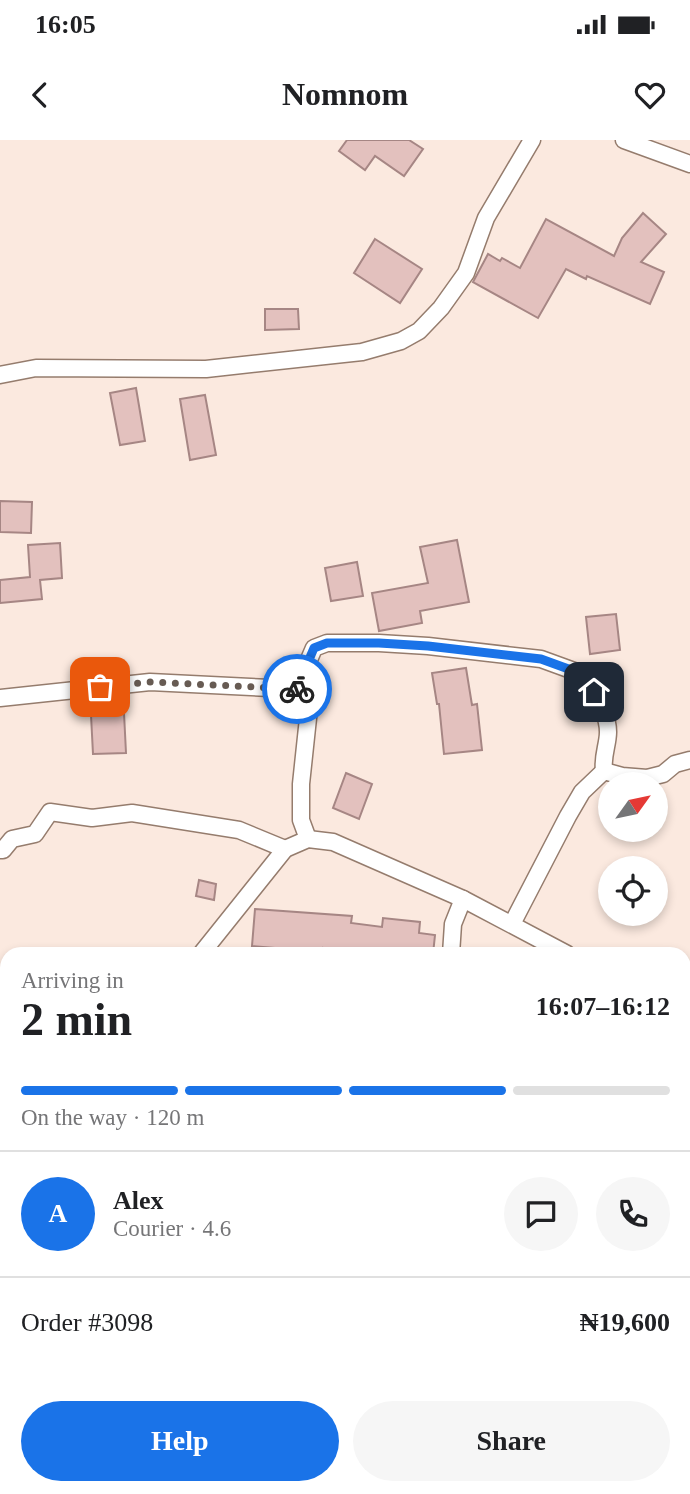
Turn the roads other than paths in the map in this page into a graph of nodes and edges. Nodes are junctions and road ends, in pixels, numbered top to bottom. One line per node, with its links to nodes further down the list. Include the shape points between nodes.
1 (532, 140): 4 (street, via 486,218 467,273 419,331 401,341 362,352 206,369 36,368)
2 (624, 140): 3 (street)
3 (690, 164)
4 (0, 374)
5 (312, 690): 6 (street, via 150,682); 8 (street, via 308,662 314,648 327,643 428,646 541,659 585,675 603,709 608,732); 9 (street, via 301,784 301,820)
6 (0, 698)
7 (690, 760): 8 (street, via 647,778)
8 (604, 771): 13 (street, via 582,792)
9 (308, 839): 10 (street); 12 (street, via 333,842)
10 (285, 849): 11 (street, via 239,830 132,813 92,818 50,812 35,834 12,839); 14 (street)
11 (0, 850)
12 (463, 899): 13 (street); 15 (street, via 453,923)
13 (512, 925): 16 (street)
14 (207, 947)
15 (451, 947)
16 (554, 947)

